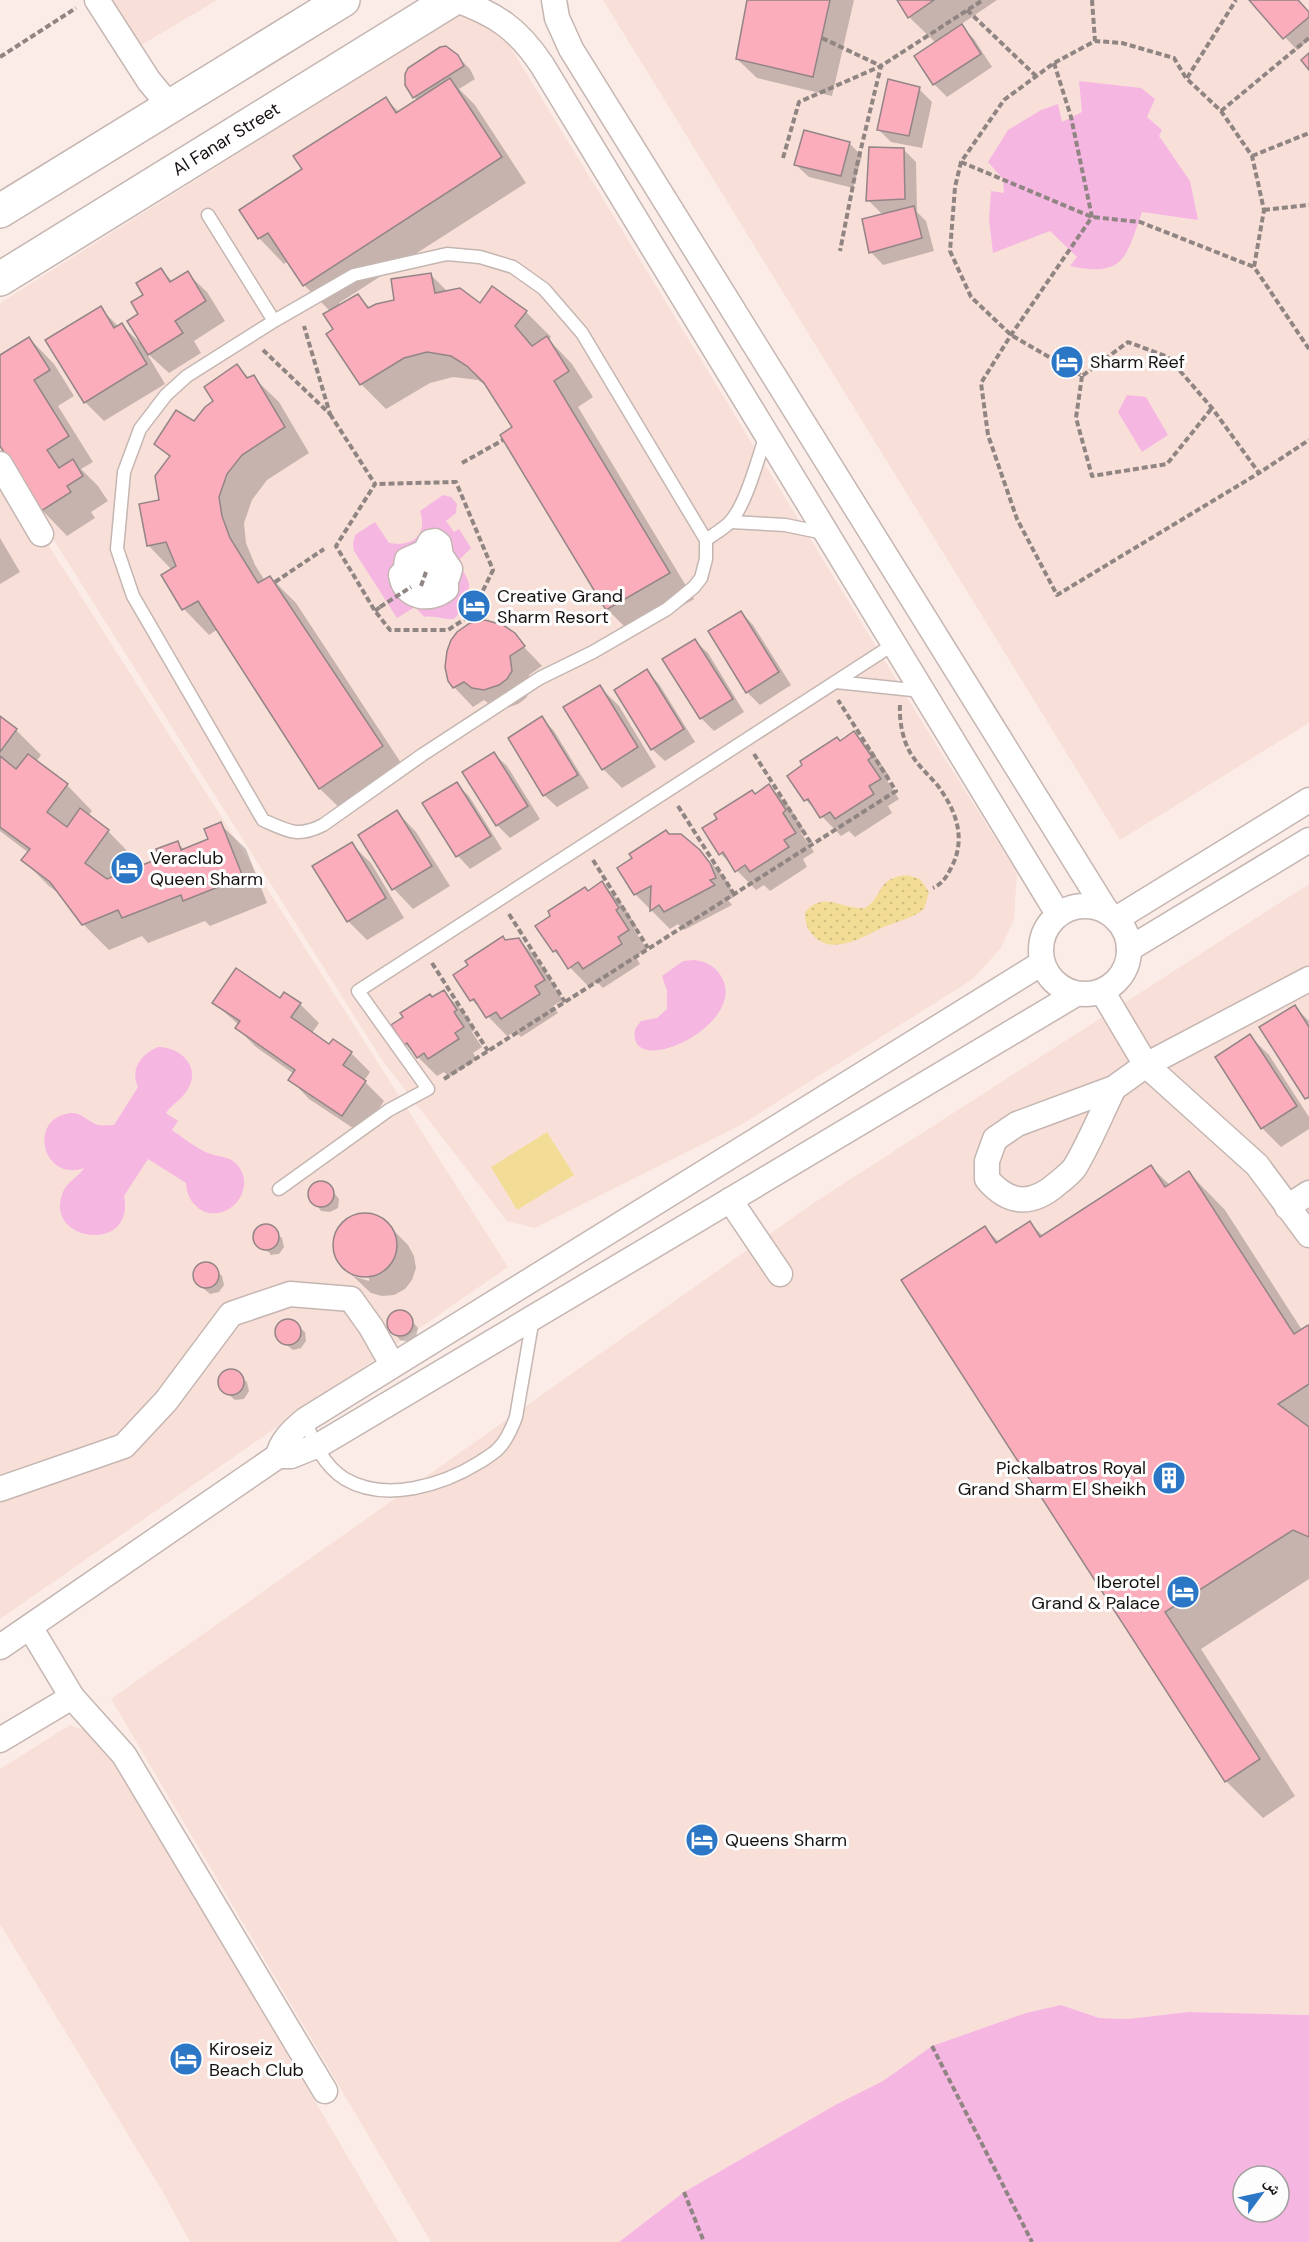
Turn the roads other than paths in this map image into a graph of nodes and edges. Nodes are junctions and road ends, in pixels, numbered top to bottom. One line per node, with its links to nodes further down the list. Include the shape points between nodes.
1 (344, 0): 5 (main road)
2 (453, 0): 8 (main road, Al Fanar Street); 10 (street, via 498,18 530,47)
3 (554, 0): 22 (street, via 571,49)
4 (88, 3): 5 (street)
5 (169, 105): 6 (main road)
6 (0, 211)
7 (208, 215): 9 (lane)
8 (0, 279)
9 (274, 321): 15 (lane, via 354,275 447,254 513,267 544,289 582,333); 15 (lane, via 187,376 166,395 140,429 124,472 117,549 133,596 263,820 290,832 309,832 323,825 422,754 540,678 668,609 701,578)
10 (766, 433): 12 (lane, via 753,474); 13 (street)
11 (0, 464): 14 (street)
12 (730, 522): 13 (lane, via 785,525); 15 (lane)
13 (827, 533): 16 (street)
14 (41, 534)
15 (706, 540)
16 (894, 644): 17 (lane); 18 (street)
17 (832, 684): 18 (lane); 30 (lane, via 358,991 428,1089 389,1110)
18 (911, 690): 21 (street)
19 (1309, 800): 22 (street)
20 (1309, 840): 23 (street)
21 (1058, 914): 22 (street, via 1082,906); 24 (street, via 1045,931 1040,952)
22 (1111, 915): 23 (street, via 1123,928)
23 (1129, 949): 26 (street, via 1125,969 1112,986)
24 (1042, 963): 27 (street, via 1053,981); 37 (street)
25 (1309, 979): 28 (street)
26 (1102, 991): 27 (street); 28 (street)
27 (1076, 994): 32 (street)
28 (1146, 1065): 29 (street); 33 (street, via 1257,1166)
29 (1114, 1088): 29 (street, via 1017,1124 994,1139 987,1161 987,1179 998,1192 1013,1199 1032,1199 1051,1189 1074,1169)
30 (279, 1189)
31 (1309, 1193): 33 (street)
32 (730, 1200): 35 (street); 36 (street)
33 (1287, 1207): 34 (street)
34 (1309, 1235)
35 (780, 1274)
36 (533, 1318): 39 (street); 39 (lane, via 512,1428 497,1450 459,1475 419,1487 372,1489 333,1470)
37 (392, 1364): 38 (street); 41 (street, via 351,1299 290,1294 231,1314 166,1401 124,1446)
38 (304, 1420): 39 (lane); 40 (street, via 286,1439)
39 (315, 1446): 40 (street, via 291,1456)
40 (278, 1456): 42 (street)
41 (0, 1488)
42 (30, 1627): 43 (street); 44 (street)
43 (0, 1647)
44 (72, 1697): 45 (street); 46 (street, via 124,1755)
45 (0, 1740)
46 (325, 2091)

